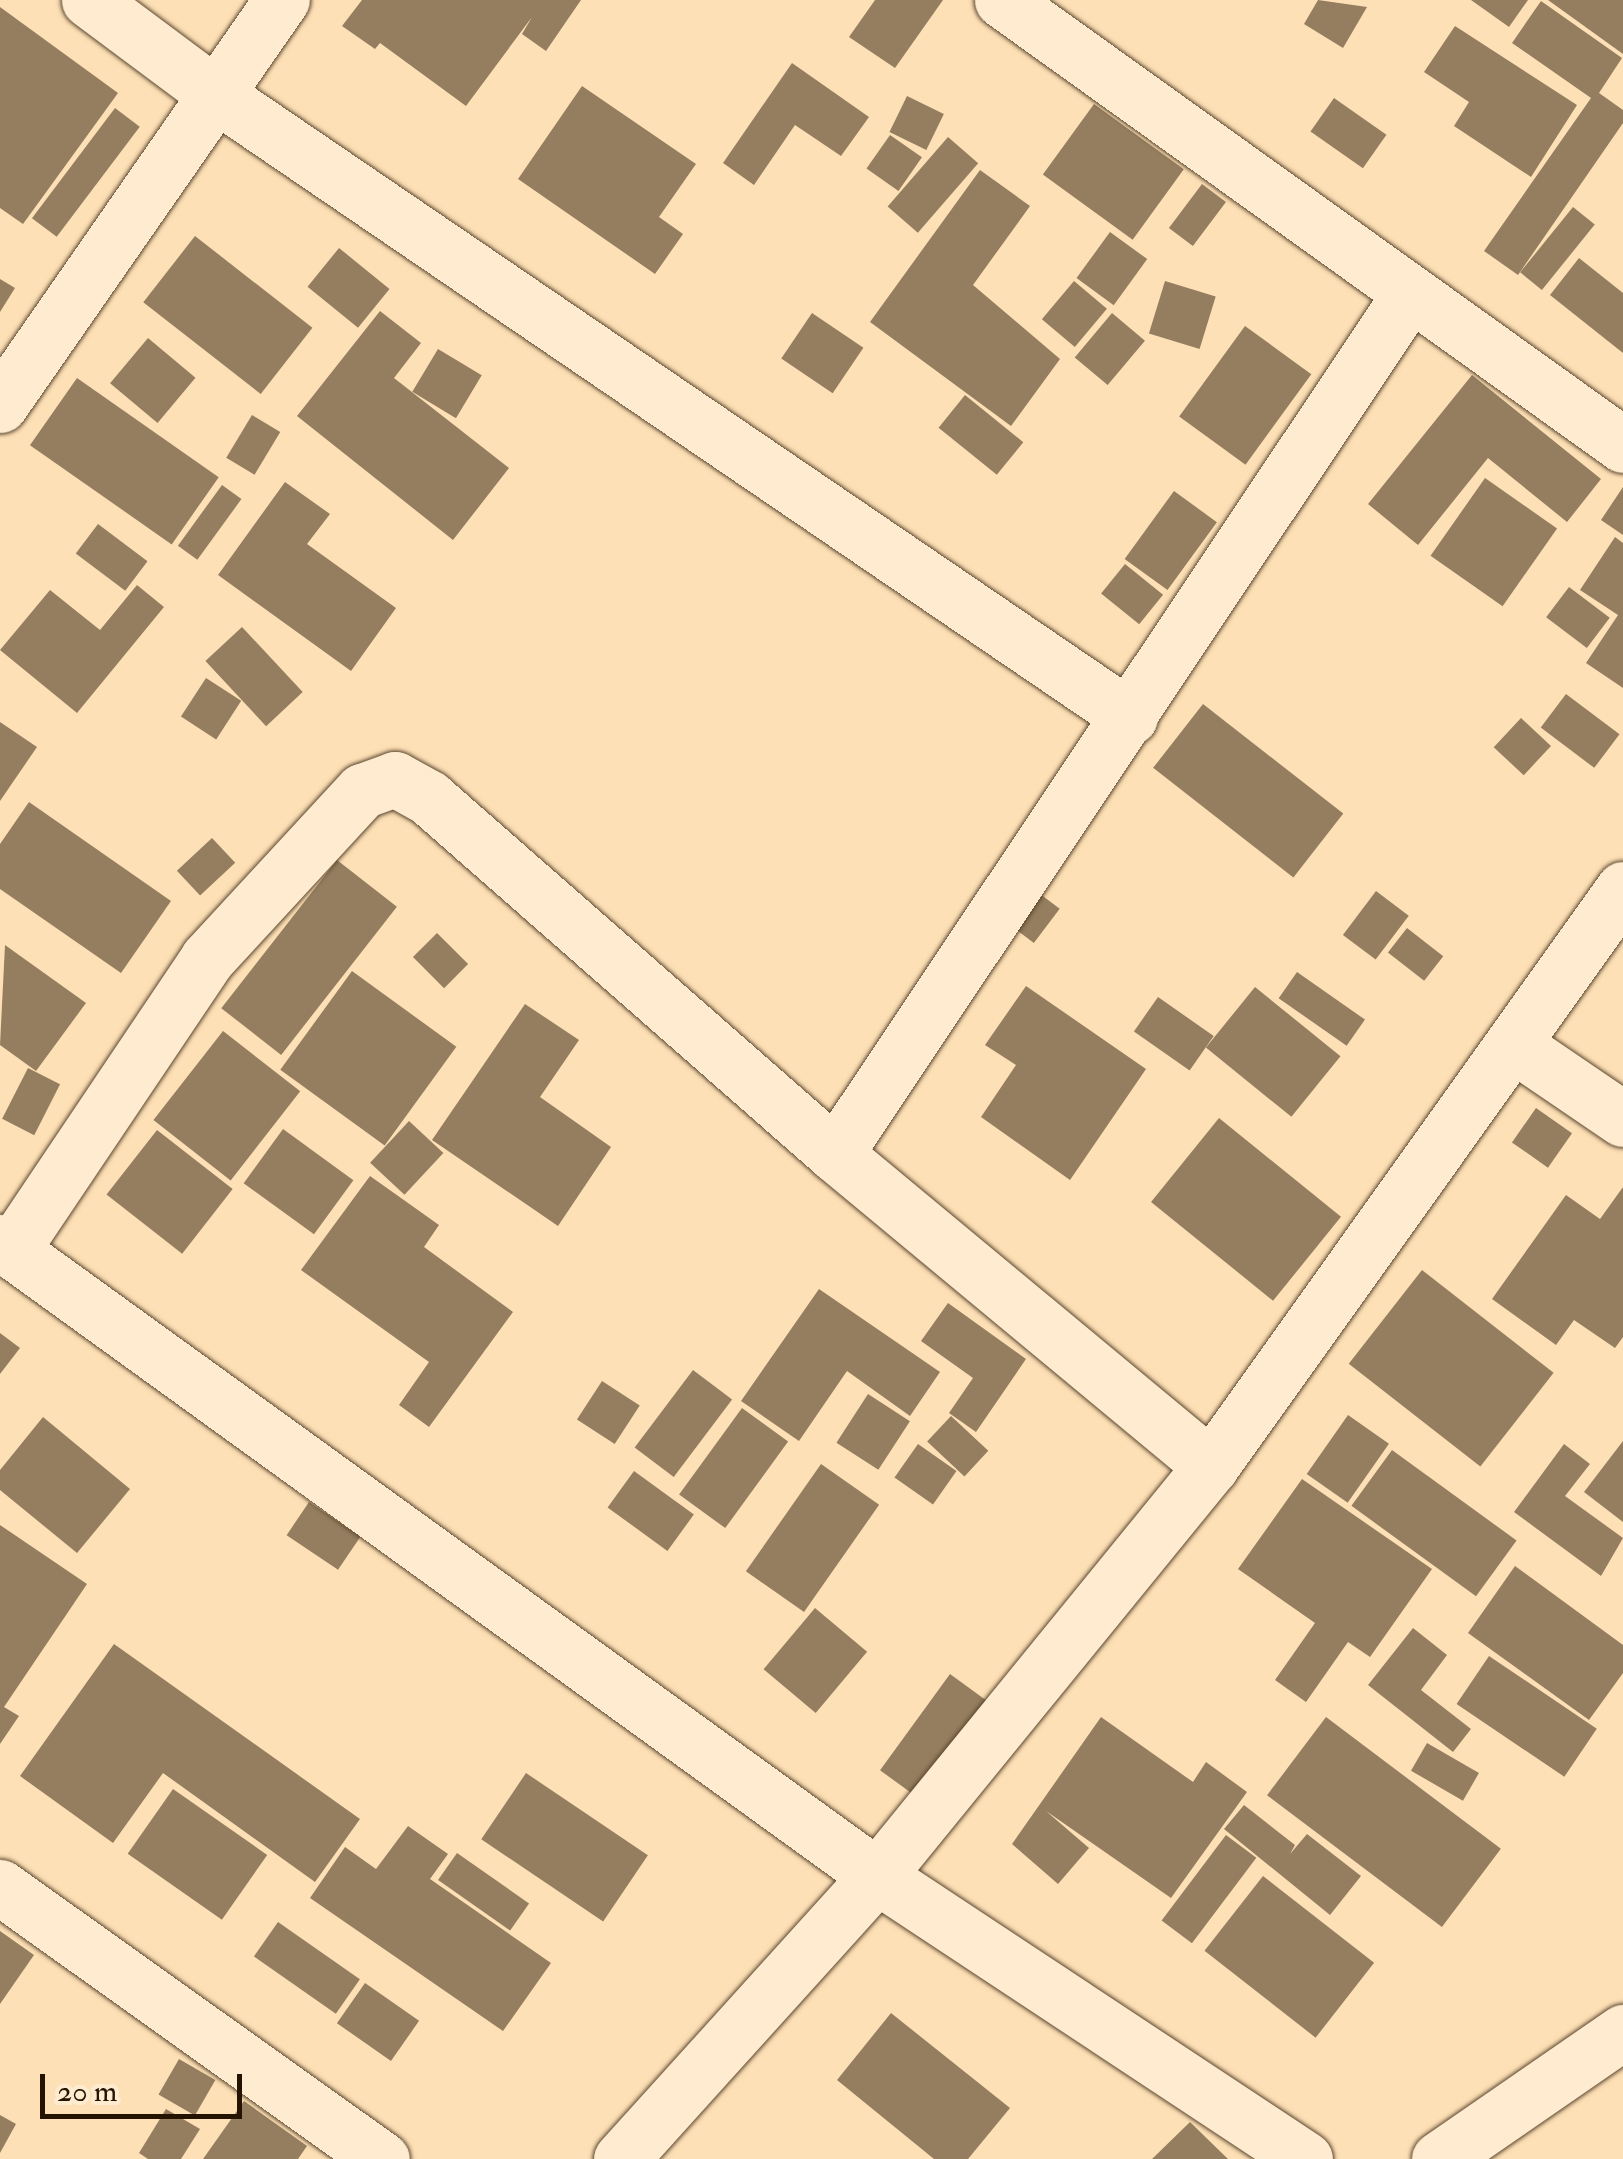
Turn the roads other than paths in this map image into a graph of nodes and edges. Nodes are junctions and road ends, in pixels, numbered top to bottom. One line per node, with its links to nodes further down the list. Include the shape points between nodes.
1 (89, 0): 4 (street)
2 (282, 0): 4 (street)
3 (1002, 0): 5 (street)
4 (215, 94): 6 (street); 8 (street)
5 (1409, 296): 7 (street); 8 (street)
6 (0, 404)
7 (1623, 446)
8 (1130, 717): 12 (street)
9 (1623, 889): 10 (street)
10 (1517, 1047): 11 (street); 14 (street)
11 (1623, 1119)
12 (834, 1154): 13 (street, via 429,798 395,780 362,791 206,959); 14 (street)
13 (6, 1246): 15 (street)
14 (1211, 1466): 15 (street)
15 (877, 1876): 19 (street); 20 (street)
16 (0, 1887): 18 (street)
17 (1623, 2032): 21 (street)
18 (382, 2159)
19 (621, 2159)
20 (1305, 2159)
21 (1439, 2159)

